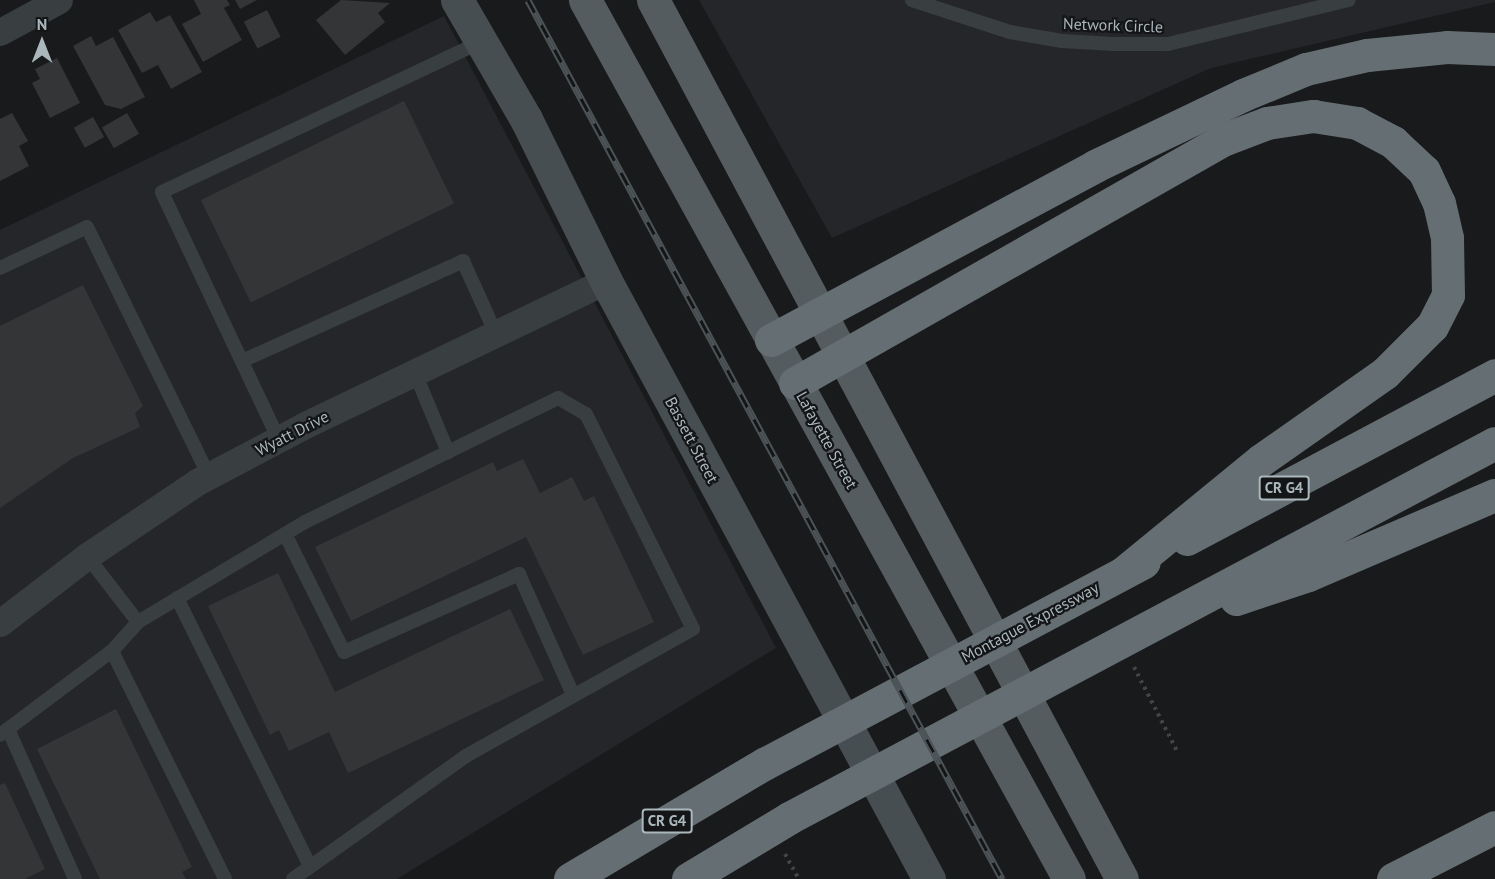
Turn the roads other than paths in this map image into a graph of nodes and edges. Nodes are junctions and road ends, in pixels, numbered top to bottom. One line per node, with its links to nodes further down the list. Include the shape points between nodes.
1 (59, 0): 7 (street)
2 (457, 0): 8 (street, Bassett Street)
3 (585, 0): 14 (main road, Lafayette Street)
4 (653, 0): 12 (main road)
5 (912, 0): 6 (lane, Network Circle, via 959,18 1053,40 1168,44)
6 (1349, 0)
7 (0, 32)
8 (481, 42): 11 (street, Bassett Street, via 526,119); 16 (lane, via 162,192)
9 (1495, 49): 12 (highway, via 1448,47 1367,55 1306,69 1095,166)
10 (0, 268): 23 (lane, via 87,227)
11 (606, 281): 13 (street, Wyatt Drive); 42 (street, Bassett Street)
12 (821, 311): 14 (highway); 15 (main road)
13 (496, 334): 16 (lane, via 463,261); 17 (street, Wyatt Drive)
14 (771, 340): 19 (main road, Lafayette Street)
15 (844, 354): 19 (highway); 27 (highway, via 1246,131 1267,123 1313,116 1357,123 1393,142 1424,171 1439,203 1448,238 1448,295 1432,326 1385,373 1261,460); 44 (main road)
16 (242, 361): 20 (lane)
17 (415, 372): 20 (street, Wyatt Drive); 22 (lane)
18 (1495, 375): 27 (highway, Montague Expressway / CR G4)
19 (795, 383): 43 (main road, Lafayette Street)
20 (279, 440): 23 (street, Wyatt Drive)
21 (1495, 443): 31 (highway)
22 (448, 452): 25 (lane); 33 (lane, via 558,398 586,414 693,629)
23 (210, 476): 26 (street, Wyatt Drive)
24 (1495, 495): 31 (highway, via 1308,575)
25 (285, 534): 28 (lane); 33 (lane, via 344,652 519,574)
26 (87, 556): 29 (lane); 30 (street, Wyatt Drive)
27 (1124, 573): 40 (highway, Montague Expressway / CR G4, via 764,764)
28 (177, 598): 29 (lane); 36 (lane)
29 (138, 622): 32 (lane)
30 (0, 623)
31 (1148, 628): 41 (highway, via 789,818)
32 (112, 651): 34 (lane); 38 (lane)
33 (573, 695): 36 (lane, via 466,756)
34 (4, 732): 37 (lane)
35 (1495, 826): 45 (highway)
36 (310, 866): 39 (lane)
37 (75, 879)
38 (225, 879)
39 (293, 879)
40 (570, 879)
41 (688, 879)
42 (929, 879)
43 (1069, 879)
44 (1122, 879)
45 (1392, 879)

